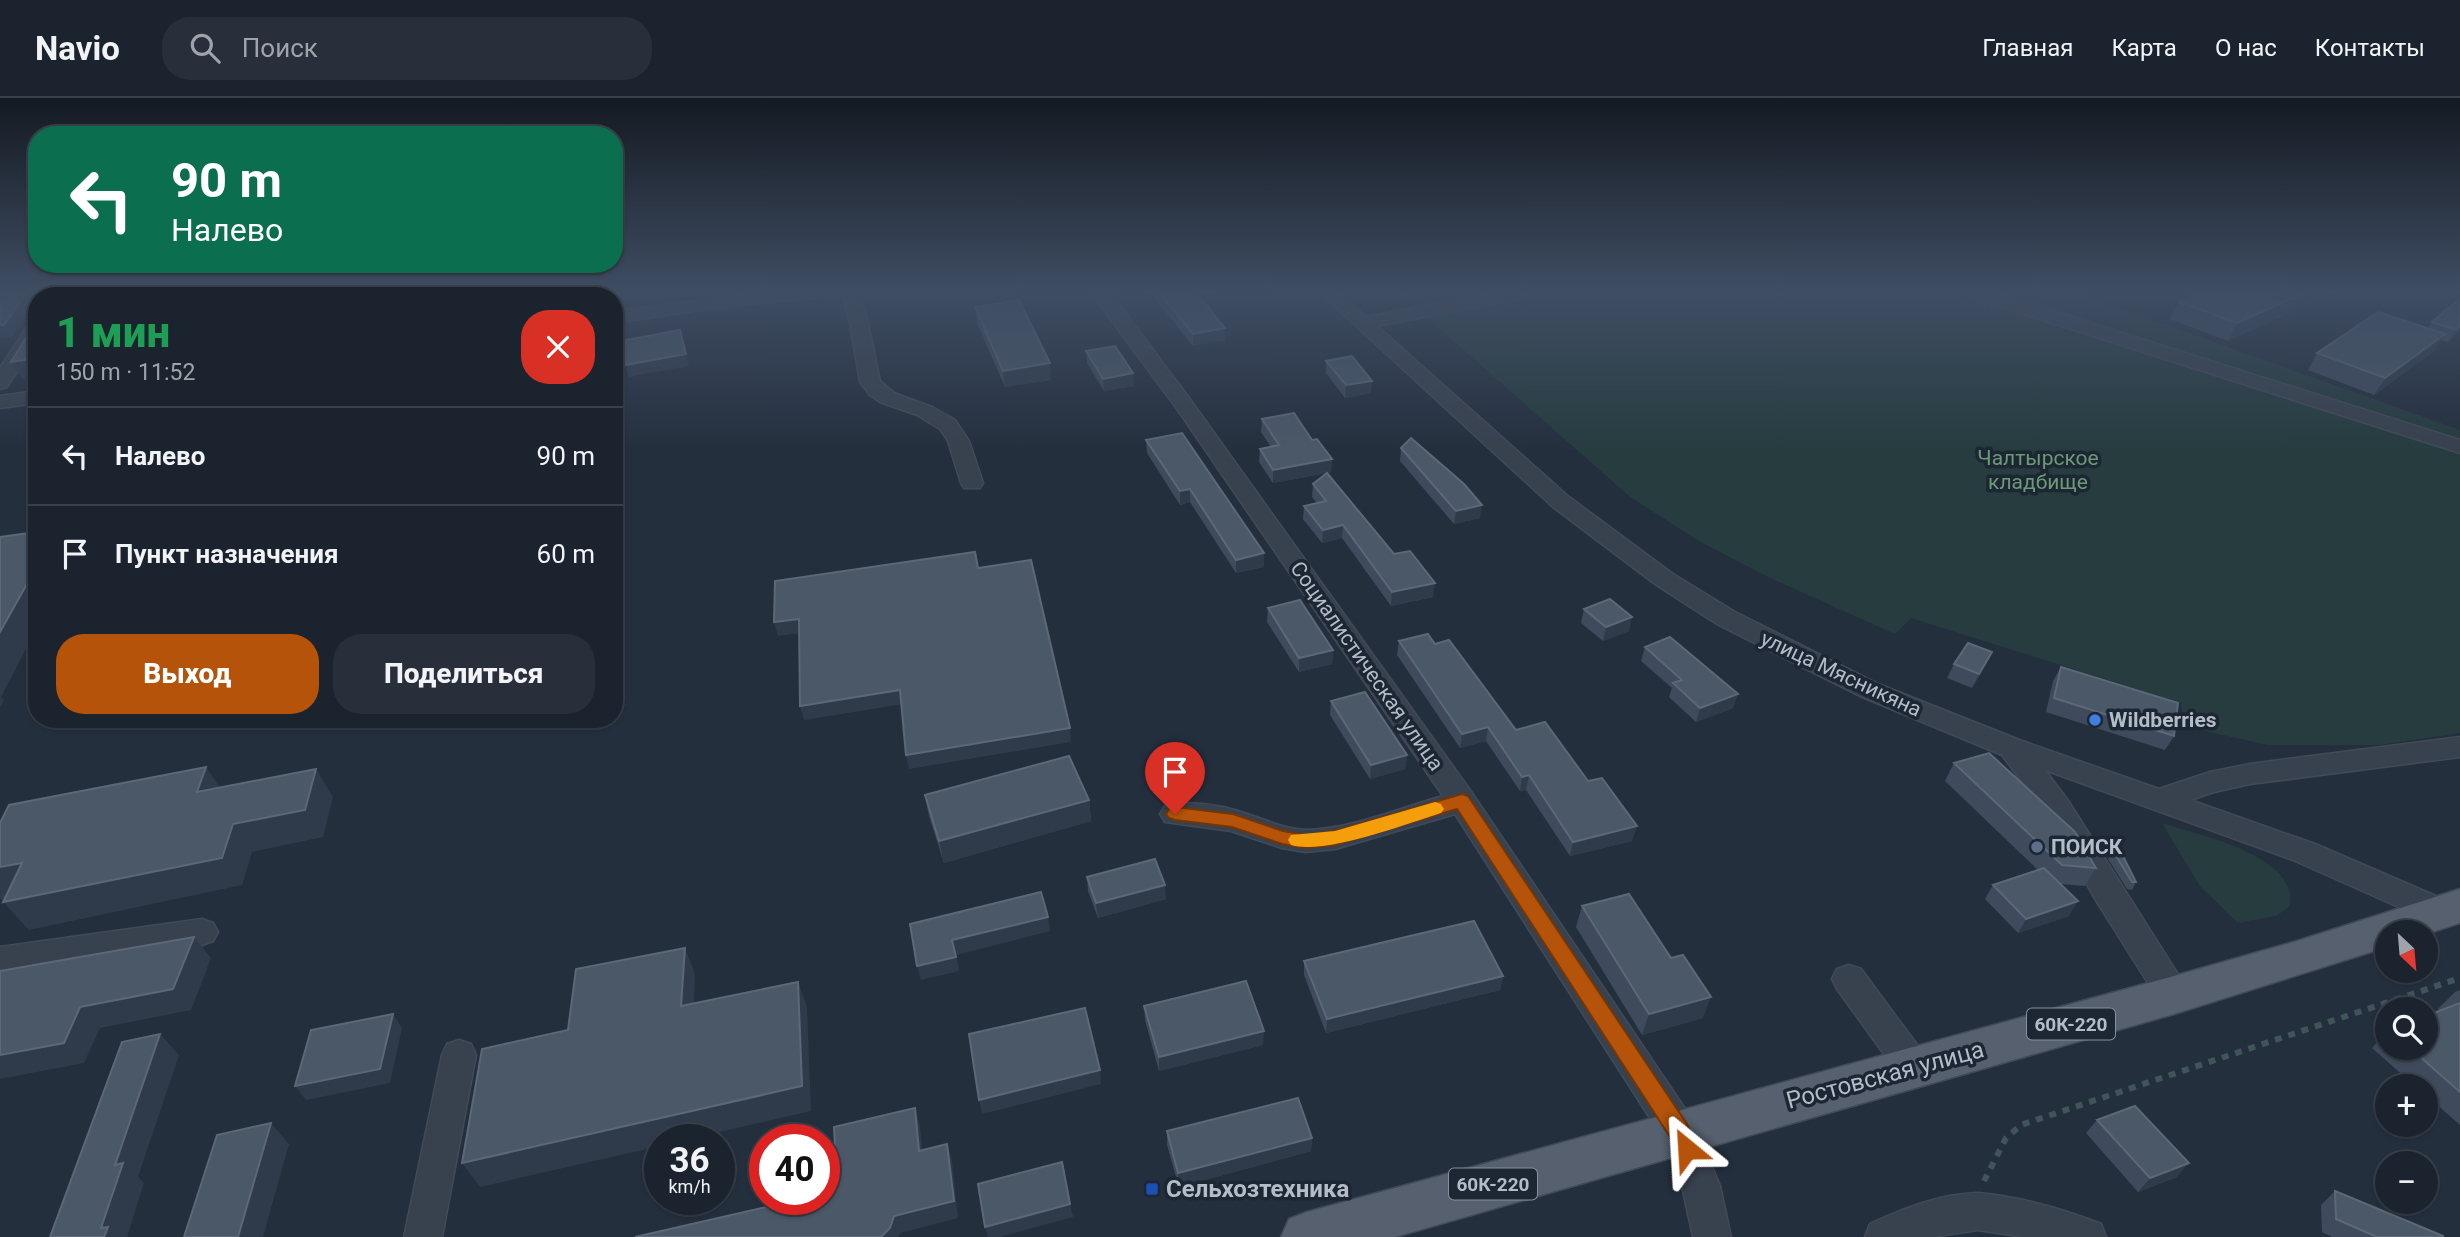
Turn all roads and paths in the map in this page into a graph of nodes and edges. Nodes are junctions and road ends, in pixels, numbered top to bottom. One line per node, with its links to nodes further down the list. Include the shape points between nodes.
1 (26, 343): 6 (street)
2 (863, 343): 10 (street, via 874,391 942,421 955,435)
3 (1138, 343): 14 (street, Социалистическая улица)
4 (1384, 343): 12 (street, улица Мясникяна, via 1561,502 1664,579 1793,654)
5 (2134, 343): 9 (street)
6 (0, 383)
7 (28, 398): 8 (street)
8 (0, 402)
9 (2460, 447)
10 (972, 483)
11 (2460, 747): 13 (street, via 2250,774)
12 (2012, 748): 13 (street, улица Мясникяна); 21 (street, via 2059,810)
13 (2159, 800): 16 (street, улица Мясникяна)
14 (1462, 801): 15 (street, via 1335,838 1306,841 1233,820); 24 (street, Социалистическая улица)
15 (1175, 814)
16 (2451, 909): 21 (main road, Ростовская улица / 60К-220)
17 (202, 932): 18 (street)
18 (0, 960)
19 (2460, 978): 25 (path, via 2021,1125 2006,1138)
20 (1849, 979): 23 (street)
21 (2174, 995): 23 (main road, Ростовская улица / 60К-220)
22 (459, 1055): 26 (street)
23 (1914, 1068): 24 (main road, Ростовская улица / 60К-220)
24 (1679, 1131): 27 (main road, Ростовская улица / 60К-220); 28 (street, Социалистическая улица, via 1701,1186)
25 (1969, 1212): 29 (street, via 1912,1223); 30 (street, via 2018,1218)
26 (423, 1237)
27 (1307, 1237)
28 (1712, 1237)
29 (1884, 1237)
30 (2087, 1237)

